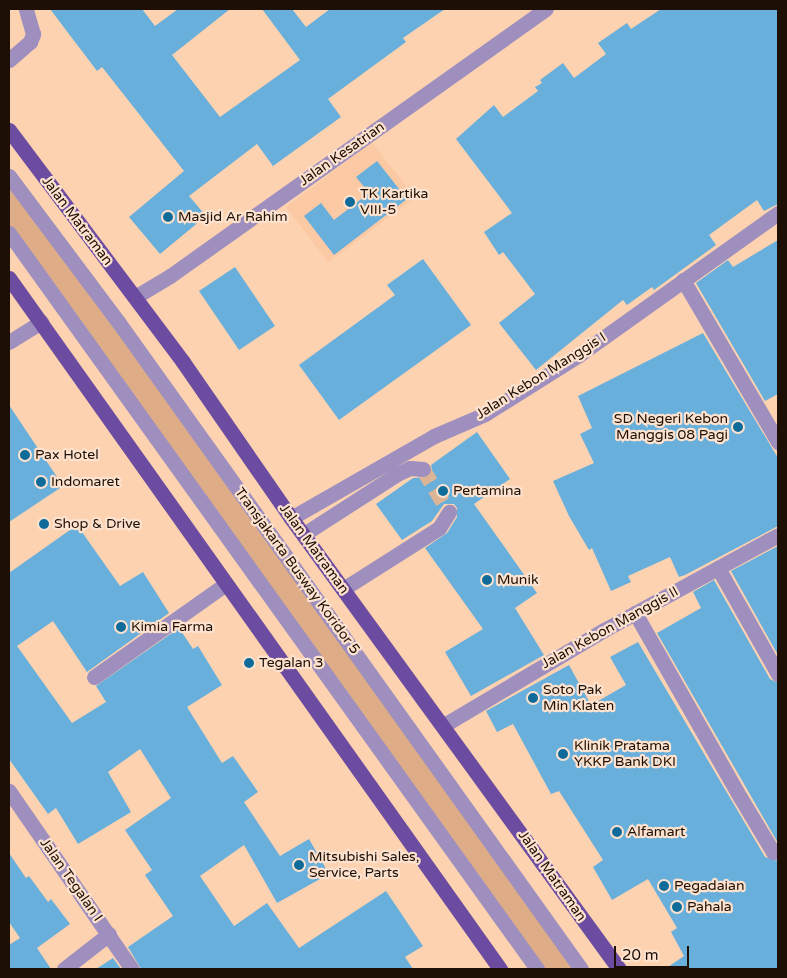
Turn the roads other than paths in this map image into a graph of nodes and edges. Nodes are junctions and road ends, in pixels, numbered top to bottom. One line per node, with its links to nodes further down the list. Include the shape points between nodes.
1 (26, 9): 3 (street, via 33,34 30,42)
2 (546, 9): 10 (street, Jalan Kesatrian, via 170,276)
3 (9, 60)
4 (9, 130): 10 (main road, Jalan Matraman)
5 (9, 176): 34 (street, Transjakarta Busway Koridor 5, via 119,323)
6 (778, 213): 9 (street, Jalan Kebon Manggis I)
7 (9, 233): 33 (street)
8 (9, 278): 11 (main road)
9 (683, 280): 13 (street); 16 (street, Jalan Kebon Manggis I, via 579,355 485,414 434,436)
10 (135, 297): 16 (main road, Jalan Matraman)
11 (41, 322): 12 (street); 20 (main road)
12 (9, 342)
13 (778, 442)
14 (423, 469): 17 (street, via 410,468 397,474)
15 (449, 512): 21 (street, via 439,528)
16 (291, 518): 17 (main road, Jalan Matraman)
17 (304, 534): 21 (main road, Jalan Matraman)
18 (778, 535): 19 (street, Jalan Kebon Manggis II)
19 (718, 568): 22 (street, Jalan Kebon Manggis II); 23 (street)
20 (226, 584): 24 (street); 32 (main road)
21 (343, 589): 25 (main road, Jalan Matraman)
22 (635, 613): 25 (street, Jalan Kebon Manggis II); 28 (street, via 740,797 773,852)
23 (778, 674)
24 (94, 677)
25 (444, 725): 35 (main road, Jalan Matraman)
26 (9, 791): 27 (street, Jalan Tegalan I)
27 (15, 814): 29 (street, Jalan Tegalan I)
28 (778, 852)
29 (109, 934): 30 (street); 31 (street, Jalan Tegalan I)
30 (64, 969)
31 (132, 969)
32 (500, 969)
33 (537, 969)
34 (581, 969)
35 (619, 969)

